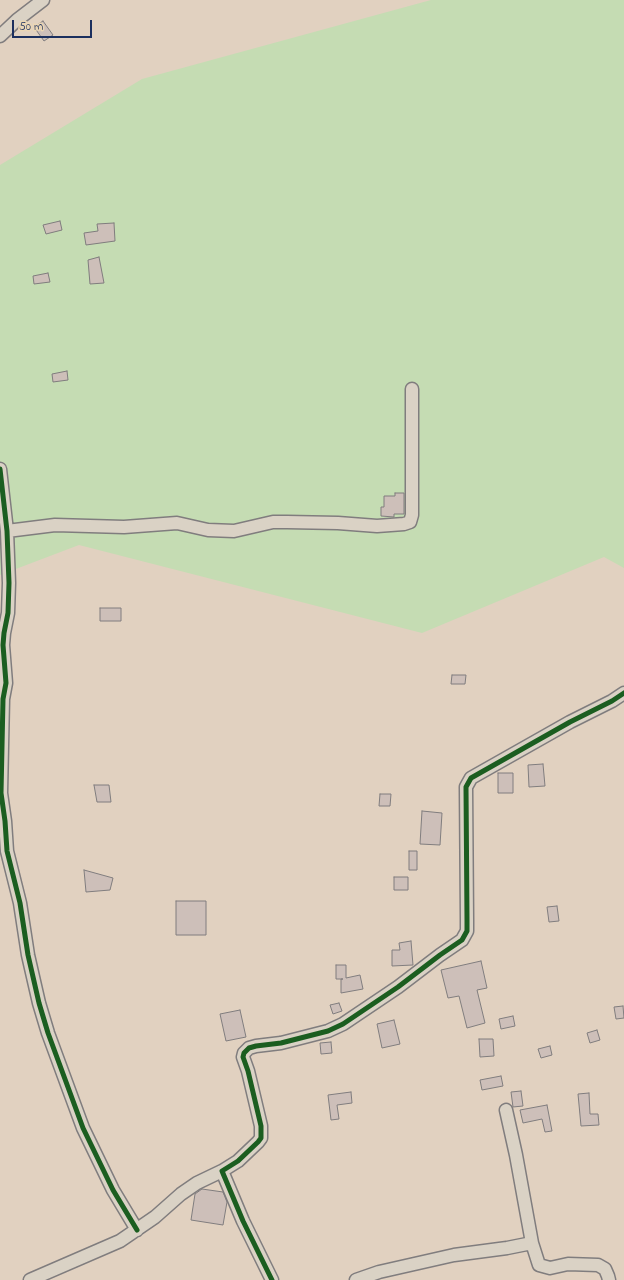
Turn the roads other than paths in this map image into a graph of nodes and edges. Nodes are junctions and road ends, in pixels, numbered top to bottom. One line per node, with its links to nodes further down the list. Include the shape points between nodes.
1 (43, 0): 2 (street)
2 (0, 36)
3 (412, 389): 5 (street, via 410,522 377,526 273,522 234,530 208,530 177,523 124,527 54,525)
4 (0, 469): 5 (street)
5 (7, 531): 9 (street, via 8,614 4,633 6,683 3,699 1,793 7,850 20,903 28,955 48,1032 83,1128 113,1190)
6 (624, 693): 8 (street, via 471,778 466,787 467,931 462,940 343,1024 328,1031 281,1044 256,1046 244,1053 261,1126 261,1138 238,1161)
7 (506, 1110): 10 (street)
8 (222, 1171): 9 (street, via 181,1194); 12 (street)
9 (137, 1230): 11 (street, via 120,1241)
10 (532, 1243): 13 (street, via 454,1255 379,1272); 14 (street, via 540,1265 550,1268 568,1264 598,1265 605,1269)
11 (30, 1280)
12 (272, 1280)
13 (356, 1280)
14 (609, 1280)

